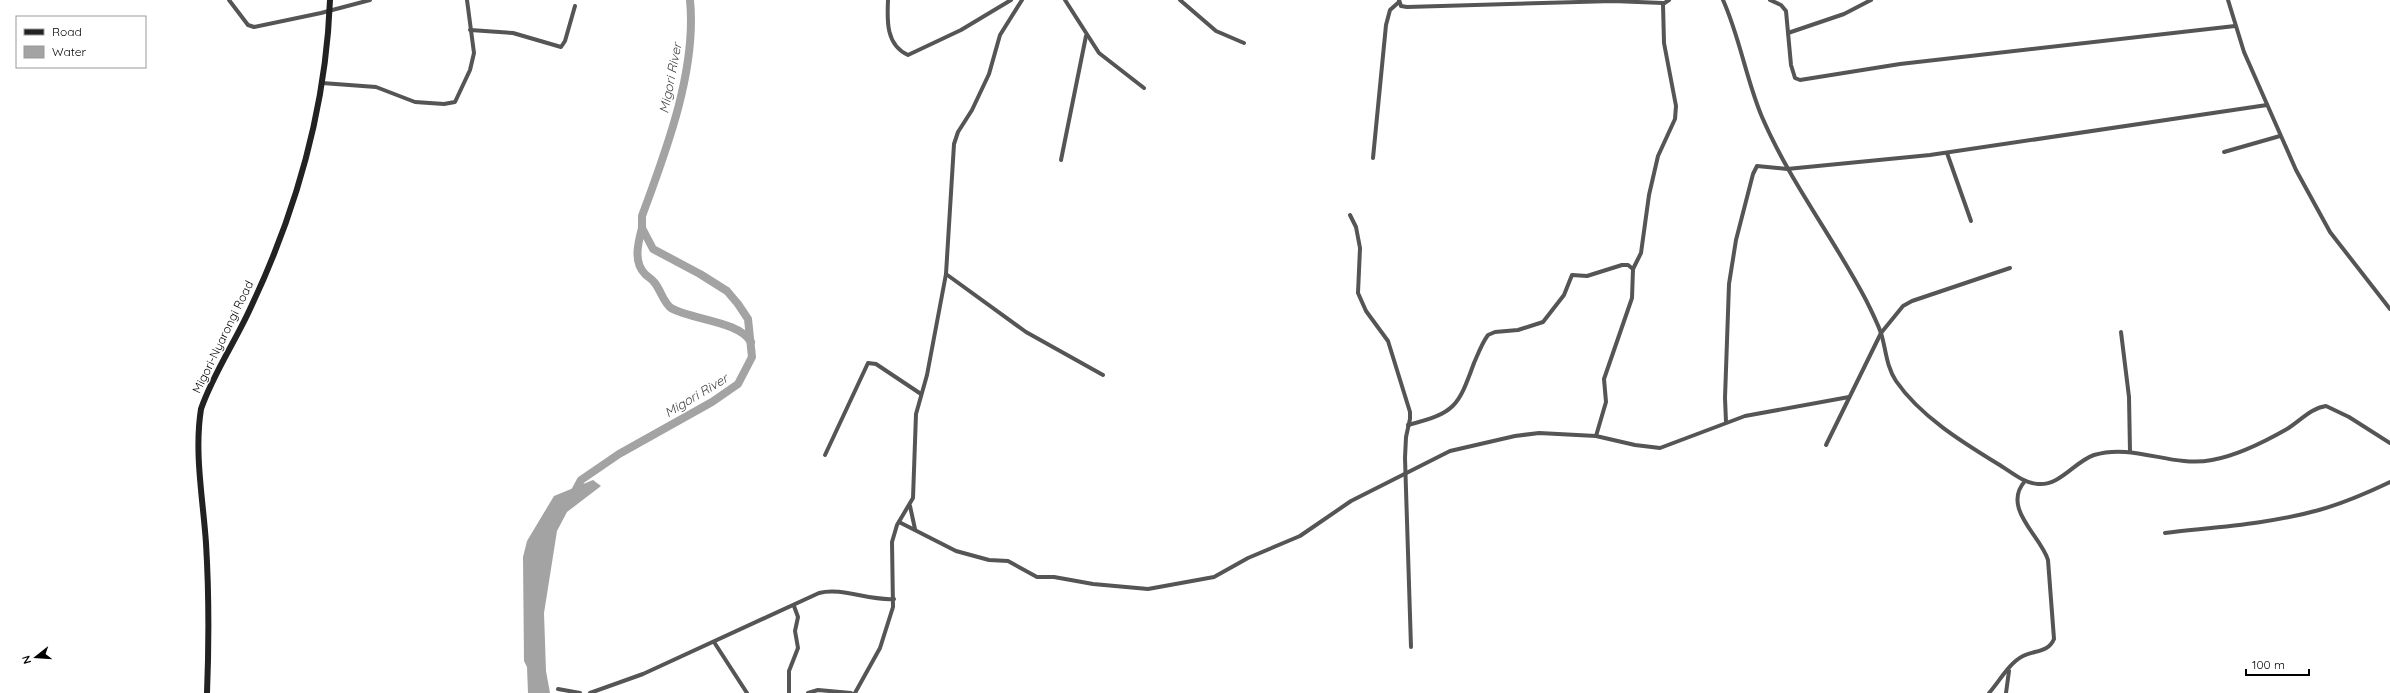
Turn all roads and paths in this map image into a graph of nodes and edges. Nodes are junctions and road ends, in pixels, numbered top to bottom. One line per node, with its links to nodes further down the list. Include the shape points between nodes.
1 (229, 0): 20 (street, via 248,25 254,27)
2 (330, 0): 20 (street, Migori-Nyarongi Road)
3 (370, 0): 20 (street)
4 (467, 0): 22 (street)
5 (888, 0): 6 (street, via 890,37 896,46 908,55 961,30)
6 (1010, 0)
7 (1022, 0): 39 (street, via 1000,35 989,74 956,138)
8 (1065, 0): 24 (street)
9 (1180, 0): 25 (street, via 1212,28)
10 (1469, 0): 19 (street)
11 (1669, 0): 17 (street)
12 (1722, 0): 34 (street, via 1738,40 1758,106)
13 (1770, 0): 23 (street, via 1781,5 1786,11)
14 (1871, 0): 23 (street, via 1844,14)
15 (2228, 0): 21 (street)
16 (1399, 1): 19 (street, via 1401,6 1407,7); 32 (street, via 1390,10 1386,25)
17 (1663, 3): 19 (street, via 1613,1); 38 (street, via 1666,60 1676,113 1672,129 1658,156 1649,195 1641,253)
18 (574, 6): 22 (street, via 561,47 513,33)
19 (1470, 6)
20 (330, 10): 26 (street, Migori-Nyarongi Road)
21 (2235, 26): 23 (street, via 1900,64 1800,80 1795,78 1791,69); 28 (street)
22 (470, 30): 26 (street, via 474,46 472,59 461,92 454,103 416,102 376,87)
23 (1788, 33)
24 (1086, 36): 27 (street, via 1104,59); 33 (street)
25 (1244, 43)
26 (322, 83): 66 (street, Migori-Nyarongi Road, via 299,186 280,240 250,309 201,409 198,426 199,466 209,619)
27 (1144, 88)
28 (2267, 105): 29 (street); 31 (street)
29 (2280, 136): 30 (street); 40 (street, via 2330,232)
30 (2224, 152)
31 (1947, 153): 34 (street); 36 (street)
32 (1373, 158)
33 (1061, 160)
34 (1787, 169): 42 (street, via 1864,298); 46 (street, via 1761,166 1755,168 1736,240 1729,284)
35 (1350, 215): 47 (street, via 1356,227 1360,248 1358,293 1366,311 1388,341 1410,412)
36 (1971, 221)
37 (2010, 268): 42 (street, via 1908,302)
38 (1633, 269): 47 (street, via 1628,265 1622,265 1588,276 1572,275 1564,296 1543,322 1518,330 1488,335 1461,397 1452,408 1440,415); 48 (street, via 1632,298 1604,379 1606,402)
39 (946, 274): 43 (street, via 1026,332); 44 (street)
40 (2390, 309)
41 (2121, 332): 51 (street, via 2130,397)
42 (1881, 333): 45 (street); 54 (street, via 1891,373 1899,386 1922,409 1971,448)
43 (1103, 375)
44 (921, 394): 52 (street, via 876,364 868,363); 56 (street, via 915,423 915,472)
45 (1849, 397): 46 (street, via 1766,411); 50 (street)
46 (1726, 422): 48 (street, via 1660,448)
47 (1408, 425): 53 (street)
48 (1596, 436): 53 (street, via 1543,433 1515,436 1450,451)
49 (2390, 443): 51 (street, via 2326,406 2313,410 2279,434 2210,461 2179,461)
50 (1826, 445)
51 (2130, 452): 54 (street, via 2094,455 2051,482 2036,485)
52 (825, 455)
53 (1406, 473): 58 (street, via 1345,504 1300,536 1248,558 1214,577 1148,589 1037,577 1008,561 989,560 956,551); 63 (street)
54 (2025, 481): 64 (street, via 2020,488 2020,508 2026,525 2043,548 2048,560 2054,638 2046,649 2022,656)
55 (2390, 482): 59 (street, via 2313,512)
56 (910, 506): 57 (street); 58 (street)
57 (899, 522): 58 (street); 60 (street, via 892,542)
58 (915, 529)
59 (2165, 533)
60 (894, 599): 61 (street, via 862,598 829,590); 73 (street, via 880,648)
61 (794, 606): 62 (street); 70 (street, via 798,617 795,630 798,648 789,671)
62 (714, 642): 68 (street, via 643,674); 69 (street)
63 (1411, 647)
64 (2010, 668): 74 (street); 75 (street)
65 (558, 689): 67 (street)
66 (207, 693)
67 (580, 693)
68 (590, 693)
69 (747, 693)
70 (789, 693)
71 (808, 693): 72 (street, via 818,690)
72 (851, 693)
73 (855, 693)
74 (1989, 693)
75 (2006, 693)

